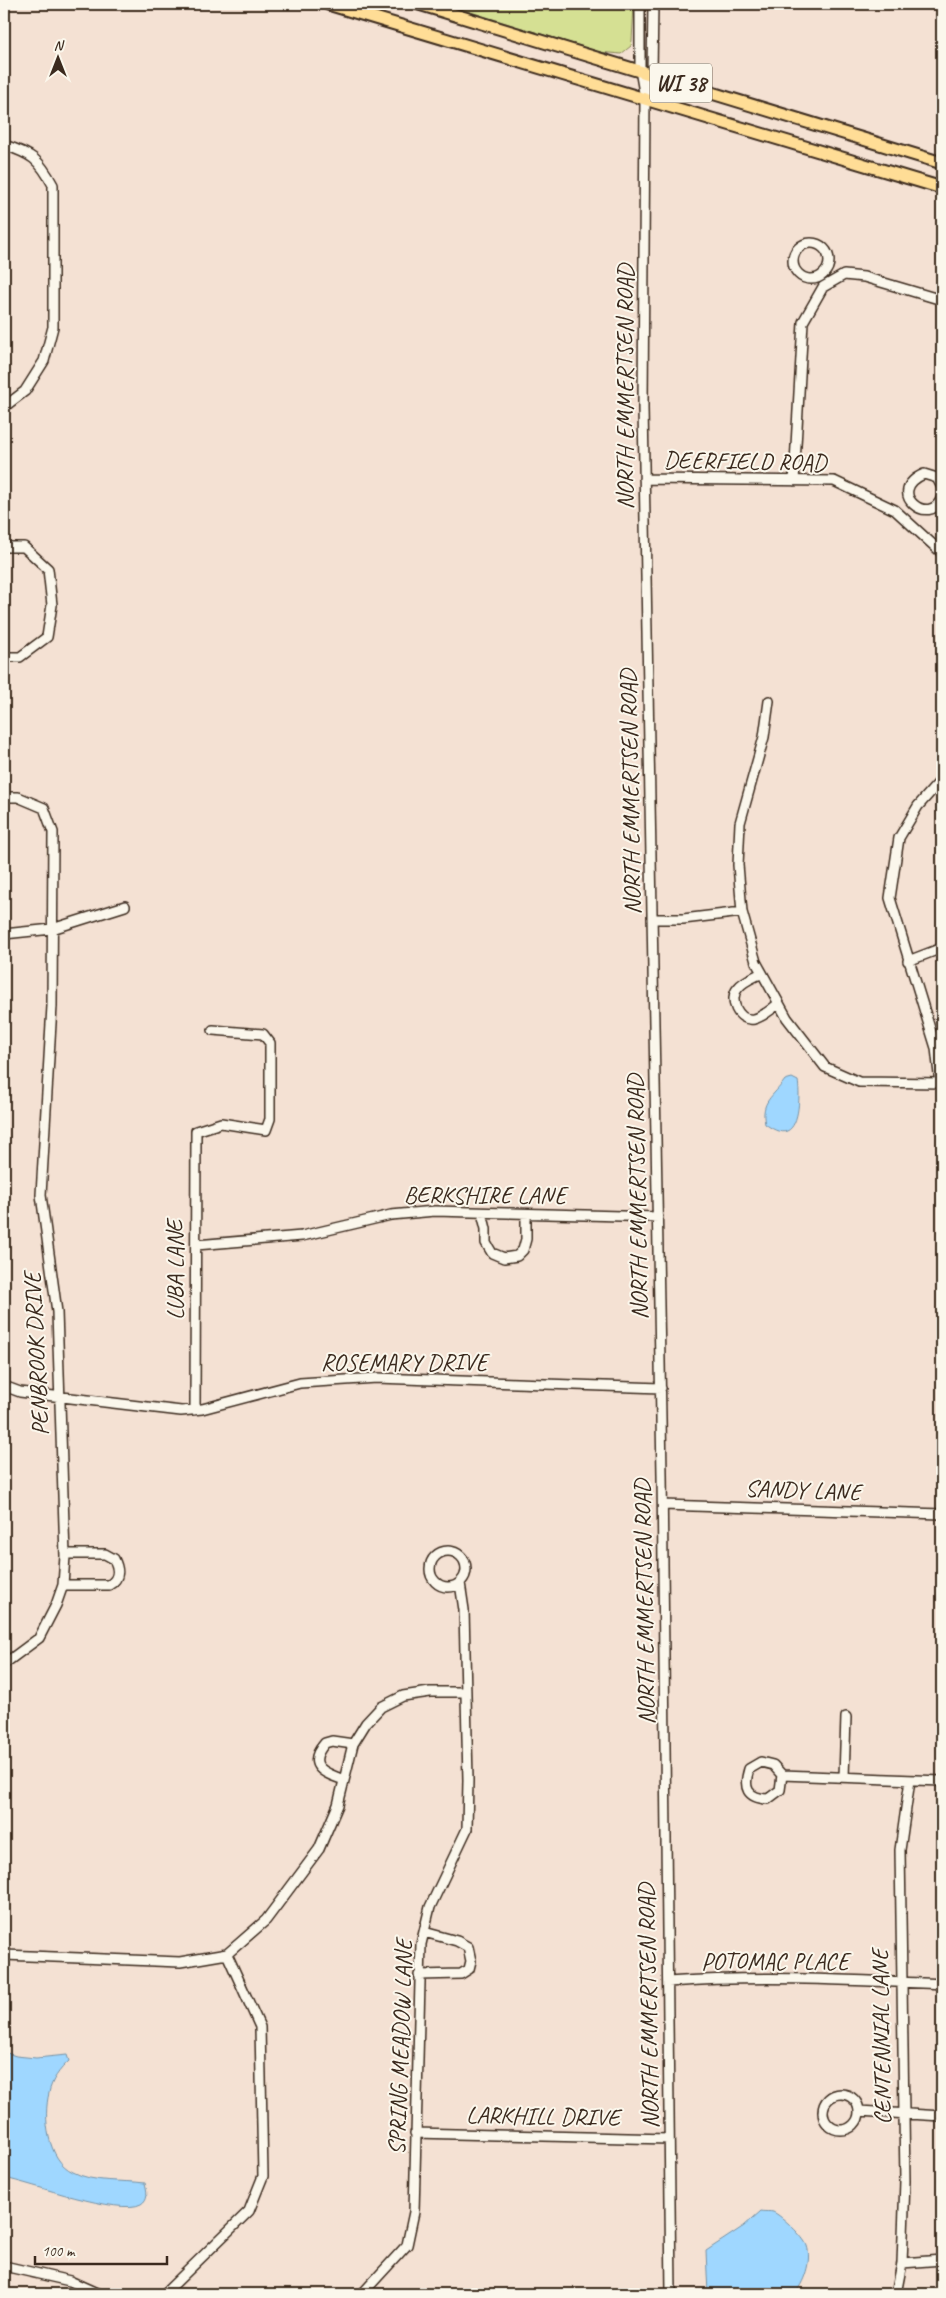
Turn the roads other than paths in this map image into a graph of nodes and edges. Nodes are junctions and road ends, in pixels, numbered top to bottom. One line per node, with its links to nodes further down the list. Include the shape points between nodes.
1 (328, 4): 6 (main road, WI 38)
2 (419, 4): 5 (main road, WI 38)
3 (640, 4): 5 (street)
4 (653, 4): 5 (street)
5 (646, 72): 6 (street, NORTH EMMERTSEN ROAD); 8 (main road, WI 38)
6 (645, 98): 9 (main road, WI 38); 14 (street, NORTH EMMERTSEN ROAD)
7 (4, 145): 13 (street, via 32,156 43,166 53,185 53,327 44,361 25,391)
8 (942, 163)
9 (942, 188)
10 (820, 276): 10 (street, via 828,263 828,255 823,248 809,243 798,248 793,258 798,273 812,279); 11 (street)
11 (827, 285): 12 (street, via 844,274); 15 (street, via 803,322)
12 (942, 300)
13 (4, 407)
14 (644, 479): 15 (street, DEERFIELD ROAD); 28 (street, NORTH EMMERTSEN ROAD)
15 (794, 481): 19 (street, DEERFIELD ROAD, via 834,481)
16 (942, 487): 18 (street, via 937,478 930,475 913,479 907,494)
17 (942, 497): 18 (street, via 937,505 927,510)
18 (912, 504): 19 (street)
19 (902, 517): 21 (street, DEERFIELD ROAD)
20 (4, 547): 22 (street, via 24,547 48,569 52,604 47,637 20,657)
21 (942, 553)
22 (4, 657)
23 (769, 701): 27 (street, via 764,737 740,823 738,865)
24 (942, 779): 32 (street, via 918,806 899,838 890,898)
25 (4, 797): 29 (street, PENBROOK DRIVE, via 18,797 44,808 53,832)
26 (125, 906): 29 (street)
27 (742, 912): 28 (street); 33 (street)
28 (652, 919): 39 (street, NORTH EMMERTSEN ROAD)
29 (52, 929): 30 (street); 43 (street, PENBROOK DRIVE, via 52,1006 41,1195 58,1312)
30 (4, 934)
31 (942, 948): 32 (street)
32 (908, 961): 36 (street, via 936,1048)
33 (762, 973): 34 (street); 34 (street, via 739,986 733,1002 744,1017 754,1019)
34 (778, 1004): 36 (street, via 825,1067 854,1081)
35 (212, 1030): 40 (street, LUBA LANE, via 263,1034 270,1043 270,1119 266,1130 221,1123 196,1131)
36 (941, 1083)
37 (482, 1213): 38 (street, BERKSHIRE LANE); 38 (street, via 486,1243 492,1254 504,1258 517,1256 524,1250); 40 (street, BERKSHIRE LANE, via 435,1211 391,1215 302,1236)
38 (526, 1214): 39 (street, BERKSHIRE LANE)
39 (658, 1217): 42 (street, NORTH EMMERTSEN ROAD)
40 (196, 1245): 44 (street, LUBA LANE)
41 (4, 1386): 43 (street, ROSEMARY DRIVE, via 20,1392)
42 (661, 1388): 44 (street, ROSEMARY DRIVE, via 377,1378 300,1383); 45 (street, NORTH EMMERTSEN ROAD)
43 (60, 1397): 44 (street, ROSEMARY DRIVE, via 147,1408); 47 (street, PENBROOK DRIVE)
44 (195, 1410)
45 (663, 1505): 46 (street, SANDY LANE); 63 (street, NORTH EMMERTSEN ROAD)
46 (942, 1514)
47 (65, 1554): 49 (street, PENBROOK DRIVE); 49 (street, via 105,1554 114,1558 118,1572 117,1579 109,1585)
48 (460, 1583): 48 (street, SPRING MEADOW LANE, via 466,1573 461,1557 452,1552 436,1556 430,1573 437,1584 449,1587); 51 (street, SPRING MEADOW LANE, via 464,1610)
49 (63, 1585): 50 (street, PENBROOK DRIVE, via 39,1638)
50 (4, 1664)
51 (466, 1692): 53 (street, via 403,1696 381,1707 366,1722); 59 (street, SPRING MEADOW LANE, via 467,1829 430,1907)
52 (846, 1717): 55 (street)
53 (353, 1744): 56 (street); 56 (street, via 325,1743 317,1756 317,1764 324,1773)
54 (782, 1775): 54 (street, via 780,1790 768,1799 757,1799 748,1791 745,1779 755,1764 773,1765); 55 (street)
55 (844, 1778): 57 (street)
56 (344, 1780): 60 (street, via 338,1806 319,1849 266,1920)
57 (910, 1780): 58 (street); 64 (street, CENTENNIAL LANE, via 900,1850)
58 (942, 1781)
59 (424, 1932): 62 (street, SPRING MEADOW LANE); 62 (street, via 457,1940 468,1947 471,1961 469,1969 462,1974)
60 (228, 1954): 61 (street, via 180,1962); 75 (street, via 260,2027 263,2176 248,2211)
61 (4, 1955)
62 (419, 1975): 69 (street, SPRING MEADOW LANE)
63 (668, 1982): 64 (street, POTOMAC PLACE, via 717,1978); 70 (street, NORTH EMMERTSEN ROAD)
64 (901, 1982): 65 (street, POTOMAC PLACE); 67 (street, CENTENNIAL LANE)
65 (942, 1984)
66 (859, 2111): 66 (street, via 853,2126 843,2130 828,2124 824,2114 825,2104 840,2094 853,2099); 67 (street)
67 (902, 2115): 68 (street); 72 (street, CENTENNIAL LANE)
68 (942, 2116)
69 (415, 2133): 70 (street, LARKHILL DRIVE); 76 (street, SPRING MEADOW LANE, via 414,2212 407,2245)
70 (669, 2139): 77 (street, NORTH EMMERTSEN ROAD)
71 (942, 2260): 72 (street)
72 (902, 2264): 78 (street, CENTENNIAL LANE)
73 (4, 2266): 74 (street, via 70,2281)
74 (99, 2294)
75 (164, 2294)
76 (362, 2294)
77 (671, 2294)
78 (896, 2294)

